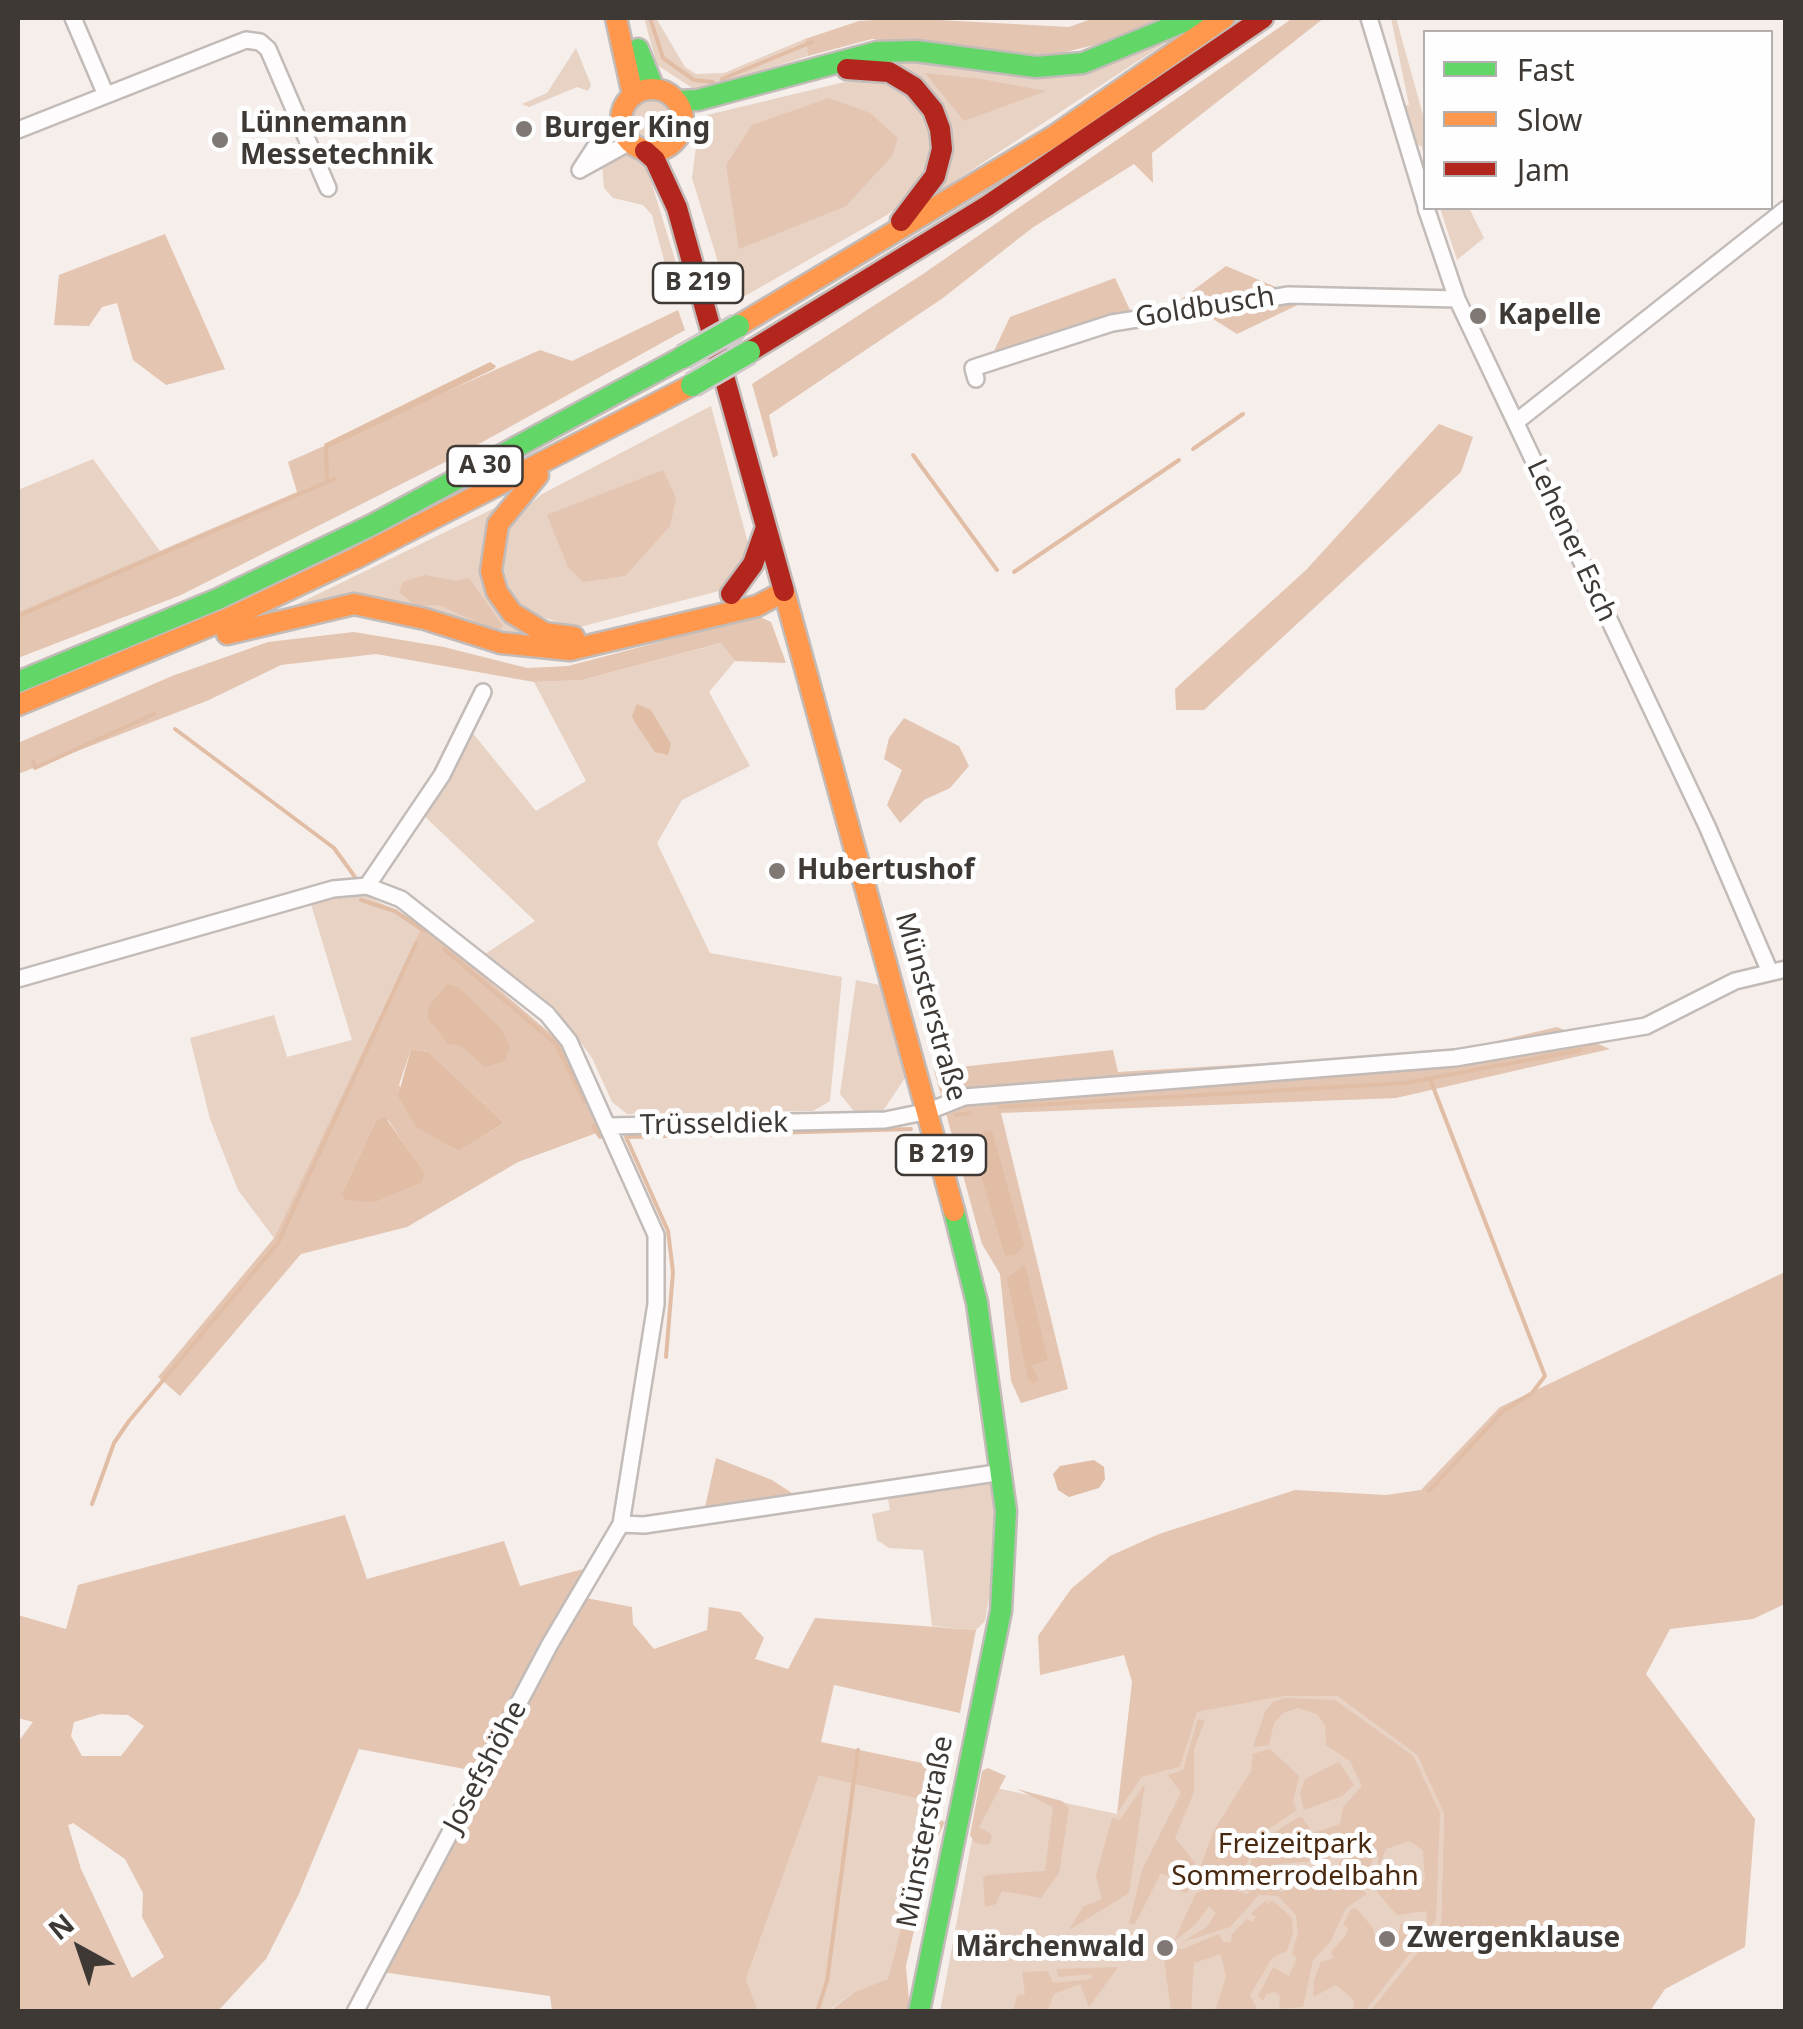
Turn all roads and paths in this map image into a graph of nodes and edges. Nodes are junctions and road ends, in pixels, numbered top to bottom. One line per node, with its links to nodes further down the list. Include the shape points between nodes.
1 (73, 18): 9 (street)
2 (616, 18): 8 (main road)
3 (629, 18): 8 (main road)
4 (1193, 18): 10 (main road, via 1083,63 1036,67 876,52 698,100)
5 (1224, 18): 19 (main road, A 30, via 1054,136)
6 (1263, 18): 23 (main road, A 30, bridge, via 1004,196 749,352)
7 (1370, 18): 15 (street, Lehener Esch)
8 (644, 91): 10 (main road); 12 (main road, via 623,107)
9 (106, 95): 11 (street); 14 (street, via 246,40 260,42)
10 (680, 111): 13 (main road); 19 (main road, via 859,67 889,72 914,87 933,110 942,149 935,176)
11 (18, 130)
12 (632, 139): 13 (main road); 16 (main road, Münsterstraße / B 219, via 655,160)
13 (672, 144): 16 (main road, Münsterstraße / B 219)
14 (328, 188)
15 (1423, 197)
16 (677, 208): 24 (main road, Münsterstraße / B 219)
17 (1427, 210): 20 (street, Lehener Esch)
18 (1786, 210): 22 (street)
19 (887, 238): 28 (main road, A 30, bridge, via 372,525)
20 (1456, 300): 21 (street, Goldbusch, via 1289,295 1112,323 973,368); 22 (street, Lehener Esch)
21 (976, 379)
22 (1516, 422): 32 (street, Lehener Esch)
23 (550, 461): 26 (main road, via 498,524 491,550 497,592 528,626 575,637); 27 (main road, A 30)
24 (765, 530): 25 (main road, Münsterstraße / B 219); 26 (main road, via 753,564)
25 (783, 592): 26 (main road, via 764,586); 27 (main road, via 757,606 570,650 500,643 354,604); 34 (main road, Münsterstraße / B 219)
26 (731, 594)
27 (157, 648): 30 (main road, A 30)
28 (18, 682)
29 (483, 692): 31 (street, via 442,774)
30 (18, 705)
31 (367, 886): 33 (street, via 315,894); 35 (street, Trüsseldiek, via 401,899 547,1014 581,1062)
32 (1778, 971): 34 (street, Lehener Esch, via 1735,981 1646,1026 1598,1037 1455,1058 964,1096)
33 (18, 979)
34 (929, 1111): 35 (street, Trüsseldiek, via 834,1123); 36 (main road, Münsterstraße / B 219, via 977,1302)
35 (610, 1126): 37 (street, Josefshöhe, via 656,1235 656,1304)
36 (1003, 1472): 37 (street); 39 (main road, Münsterstraße / B 219, via 1001,1610)
37 (621, 1524): 38 (street, Josefshöhe)
38 (355, 2012)
39 (919, 2012)

